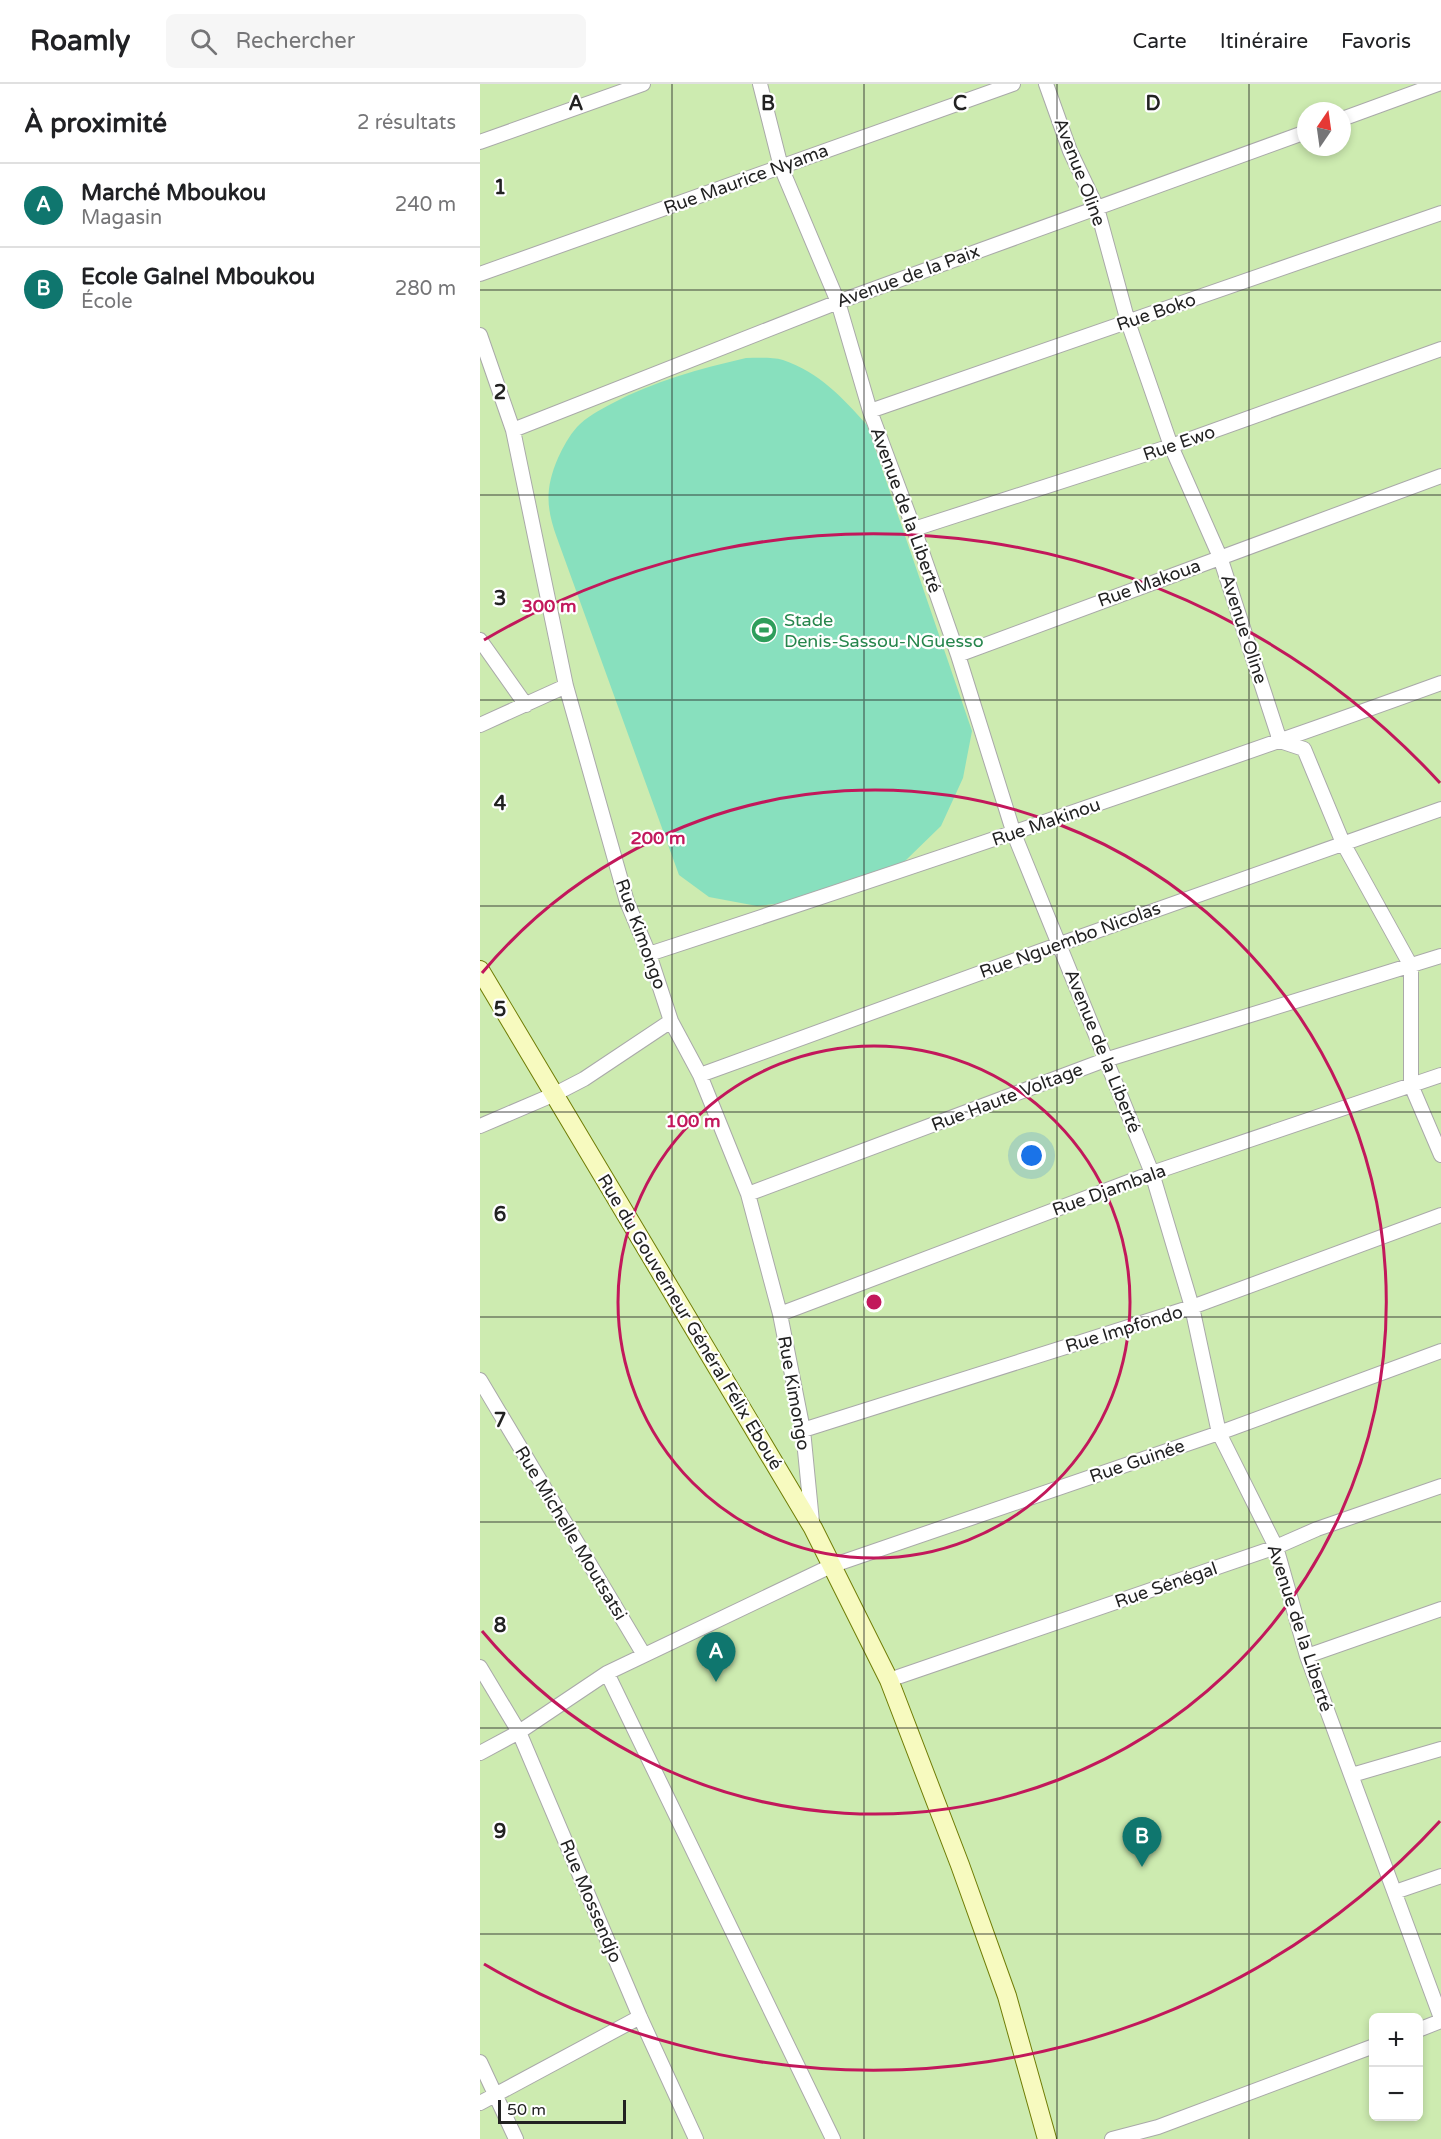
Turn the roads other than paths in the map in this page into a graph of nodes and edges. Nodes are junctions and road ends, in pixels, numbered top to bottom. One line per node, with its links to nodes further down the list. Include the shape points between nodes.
1 (643, 84): 8 (street)
2 (760, 84): 9 (street, Avenue de la Liberté)
3 (1013, 84): 9 (street, Rue Maurice Nyama)
4 (1046, 84): 10 (street, Avenue Oline)
5 (1438, 84): 6 (street)
6 (1351, 116)
7 (1297, 135): 10 (street, Avenue de la Paix)
8 (480, 142)
9 (781, 167): 12 (street, Rue Maurice Nyama); 13 (street, Avenue de la Liberté)
10 (1097, 208): 13 (street, Avenue de la Paix); 14 (street, Avenue Oline)
11 (1441, 213): 14 (street, Rue Boko)
12 (480, 274)
13 (838, 302): 17 (street, Avenue de la Liberté); 18 (street, Avenue de la Paix)
14 (1128, 322): 17 (street, Rue Boko); 19 (street, Avenue Oline)
15 (480, 335): 18 (street, Rue Kimongo)
16 (1441, 349): 19 (street, Rue Ewo)
17 (870, 411): 21 (street, Avenue de la Liberté)
18 (513, 430): 26 (street, Rue Kimongo)
19 (1171, 447): 21 (street, Rue Ewo); 22 (street, Avenue Oline)
20 (1441, 476): 22 (street, Rue Makoua)
21 (914, 529): 24 (street, Avenue de la Liberté)
22 (1220, 557): 24 (street, Rue Makoua); 29 (street, Avenue Oline)
23 (480, 640): 27 (street)
24 (958, 655): 31 (street, Avenue de la Liberté)
25 (1441, 683): 29 (street, Rue Makinou)
26 (566, 686): 27 (street); 34 (street, Rue Kimongo, via 627,902)
27 (526, 705): 28 (street)
28 (480, 725)
29 (1280, 741): 31 (street, Rue Makinou); 32 (street, via 1304,750)
30 (1441, 809): 32 (street, Rue Nguembo Nicolas)
31 (1014, 834): 33 (street, Avenue de la Liberté); 34 (street, Rue Makinou)
32 (1343, 843): 33 (street, Rue Nguembo Nicolas); 36 (street)
33 (1059, 944): 39 (street, Avenue de la Liberté); 40 (street, Rue Nguembo Nicolas)
34 (649, 954): 38 (street, Rue Kimongo)
35 (1441, 956): 36 (street, Rue Haute Voltage)
36 (1411, 966): 39 (street, Rue Haute Voltage); 42 (street)
37 (480, 970): 43 (main road, Rue du Gouverneur Général Félix Eboué)
38 (671, 1021): 40 (street, Rue Kimongo); 43 (street)
39 (1105, 1059): 46 (street, Avenue de la Liberté); 47 (street, Rue Haute Voltage)
40 (700, 1075): 47 (street, Rue Kimongo)
41 (1441, 1075): 42 (street, Rue Djambala)
42 (1411, 1085): 45 (street); 46 (street, Rue Djambala)
43 (555, 1094): 44 (street); 56 (main road, Rue du Gouverneur Général Félix Eboué)
44 (480, 1126)
45 (1441, 1155)
46 (1152, 1173): 49 (street, Avenue de la Liberté); 50 (street, Rue Djambala)
47 (748, 1194): 50 (street, Rue Kimongo)
48 (1441, 1215): 49 (street, Rue Impfondo)
49 (1192, 1307): 53 (street, Rue Impfondo); 54 (street, Avenue de la Liberté)
50 (780, 1314): 53 (street, Rue Kimongo)
51 (1441, 1351): 54 (street, Rue Guinée)
52 (480, 1380): 60 (street, Rue Michelle Moutsatsi)
53 (803, 1430): 56 (street, Rue Kimongo)
54 (1219, 1433): 57 (street, Avenue de la Liberté); 58 (street, Rue Guinée)
55 (1441, 1486): 57 (street, Rue Sénégal)
56 (813, 1527): 58 (main road, Rue du Gouverneur Général Félix Eboué)
57 (1276, 1547): 61 (street, Avenue de la Liberté); 64 (street, Rue Sénégal)
58 (831, 1566): 60 (street, Rue Guinée); 64 (main road, Rue du Gouverneur Général Félix Eboué)
59 (1441, 1609): 61 (street)
60 (644, 1655): 63 (street, Rue Guinée)
61 (1307, 1656): 68 (street, Avenue de la Liberté)
62 (480, 1667): 65 (street, Rue Mossendjo)
63 (607, 1673): 65 (street, Rue Guinée); 80 (street)
64 (889, 1680): 81 (main road, Rue du Gouverneur Général Félix Eboué, via 1007,1996)
65 (519, 1732): 67 (street, Rue Guinée); 71 (street, Rue Mossendjo)
66 (1441, 1749): 68 (street)
67 (480, 1753)
68 (1352, 1775): 70 (street, Avenue de la Liberté)
69 (1441, 1876): 70 (street)
70 (1395, 1892): 72 (street, Avenue de la Liberté)
71 (640, 2017): 76 (street); 79 (street, Rue Mossendjo)
72 (1441, 2020): 73 (street)
73 (1423, 2028)
74 (1369, 2048): 82 (street, via 1158,2127)
75 (480, 2062): 76 (street)
76 (495, 2094): 77 (street); 78 (street)
77 (480, 2103)
78 (516, 2139)
79 (696, 2139)
80 (834, 2139)
81 (1047, 2139)
82 (1112, 2139)

